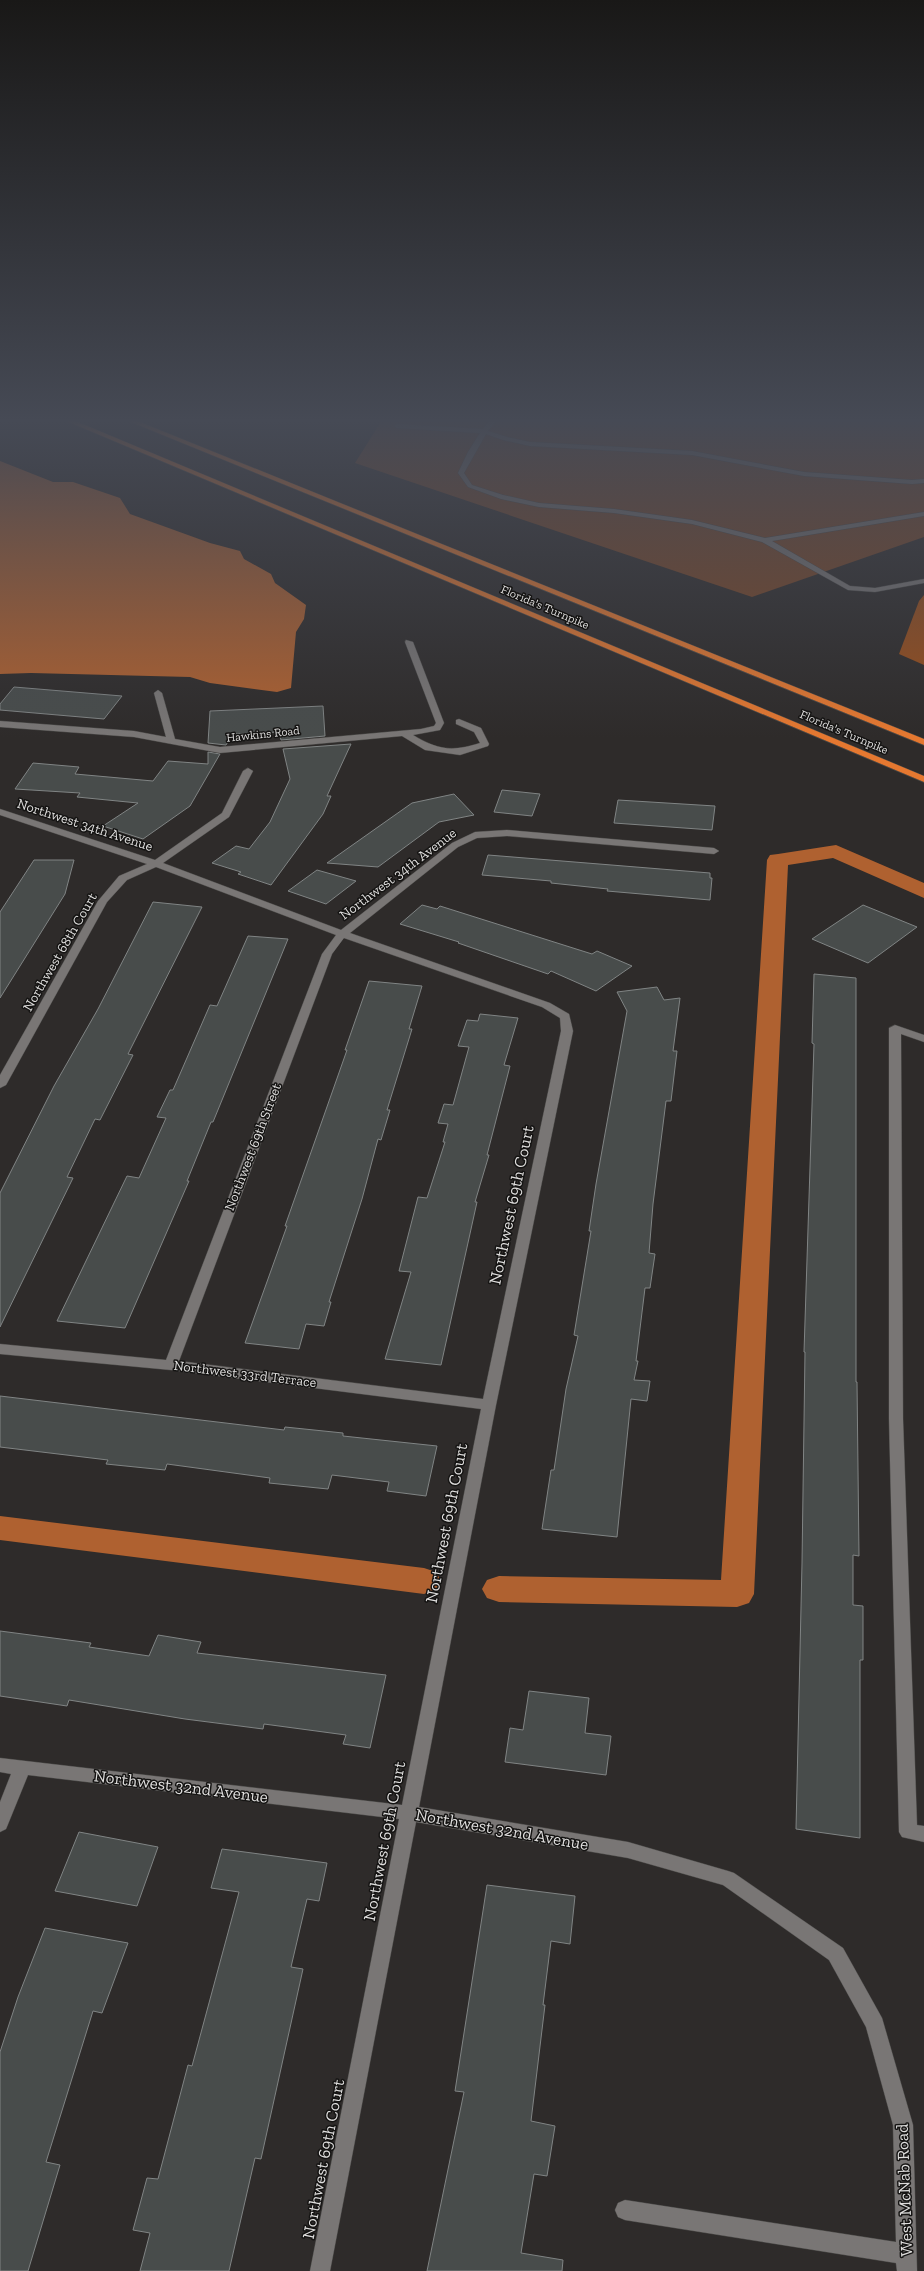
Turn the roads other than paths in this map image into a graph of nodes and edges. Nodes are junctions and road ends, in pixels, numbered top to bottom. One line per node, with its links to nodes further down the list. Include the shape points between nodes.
1 (321, 526): 15 (highway, Florida's Turnpike)
2 (391, 526): 13 (highway, Florida's Turnpike)
3 (708, 526): 5 (street)
4 (851, 526): 5 (street)
5 (765, 540): 6 (street, via 848,588 875,590)
6 (924, 581)
7 (408, 642): 11 (street, Hawkins Road, via 440,723 437,728)
8 (158, 693): 12 (street)
9 (459, 722): 11 (street, via 478,730 485,744 460,752 434,749)
10 (0, 724): 12 (street, Hawkins Road, via 135,734)
11 (403, 733): 12 (street, Hawkins Road, via 220,750 194,747)
12 (171, 740)
13 (924, 742)
14 (248, 771): 18 (street, Northwest 68th Court, via 226,815)
15 (924, 779)
16 (0, 812): 18 (street, Northwest 34th Avenue)
17 (714, 851): 19 (street, Northwest 34th Avenue, via 507,833 475,835 455,845)
18 (156, 864): 19 (street, Northwest 34th Avenue); 21 (street, Northwest 68th Court, via 123,878 103,901)
19 (342, 934): 23 (street, Northwest 69th Street, via 326,954); 24 (street, Northwest 69th Court, via 546,1005 565,1016 567,1031)
20 (924, 1039): 29 (street, via 895,1028 896,1419 908,1832)
21 (0, 1085)
22 (0, 1348): 23 (street, Northwest 33rd Terrace)
23 (171, 1365): 24 (street, Northwest 33rd Terrace)
24 (489, 1405): 27 (street, Northwest 69th Court)
25 (0, 1765): 26 (street, Northwest 32nd Avenue)
26 (22, 1768): 27 (street, Northwest 32nd Avenue); 28 (street)
27 (409, 1813): 30 (street, Northwest 32nd Avenue, via 628,1850 728,1879); 33 (street, Northwest 69th Court)
28 (0, 1824)
29 (924, 1834)
30 (836, 1954): 32 (street, West McNab Road, via 875,2024 903,2125)
31 (625, 2210): 32 (street)
32 (907, 2262)
33 (320, 2271)

